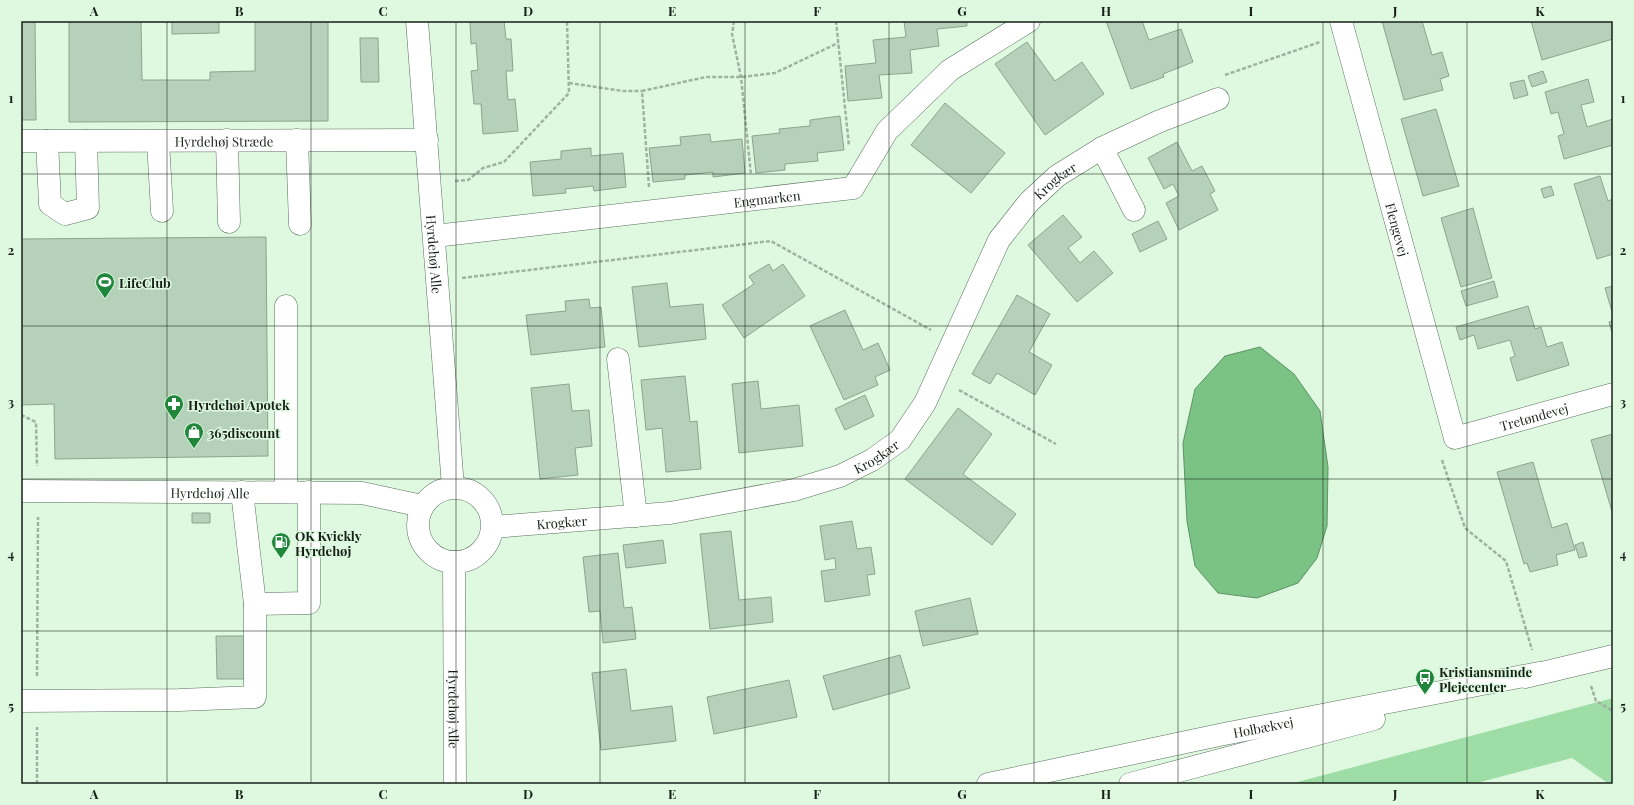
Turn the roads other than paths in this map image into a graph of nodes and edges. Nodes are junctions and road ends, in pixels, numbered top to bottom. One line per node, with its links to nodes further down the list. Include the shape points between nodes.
1 (417, 21): 7 (street, Hyrdehøj Alle)
2 (1029, 21): 17 (street, Engmarken, via 950,70 888,131 853,188)
3 (1341, 21): 21 (street, Flengevej)
4 (1218, 99): 12 (street, Krogkær, via 1160,121)
5 (227, 140): 6 (street, Hyrdehøj Stræde); 11 (street, Hyrdehøj Stræde); 15 (street)
6 (297, 140): 7 (street, Hyrdehøj Stræde); 16 (street)
7 (427, 140): 17 (street, Hyrdehøj Alle)
8 (21, 141): 9 (street, Hyrdehøj Stræde)
9 (47, 141): 10 (street, Hyrdehøj Stræde); 10 (street, via 50,204 65,214 88,208)
10 (86, 141): 11 (street, Hyrdehøj Stræde)
11 (158, 141): 14 (street)
12 (1102, 148): 13 (street); 28 (street, Krogkær, via 1057,176 1029,202 999,240 925,403 900,440 872,460 840,476 786,491 670,513)
13 (1134, 210)
14 (162, 211)
15 (229, 222)
16 (300, 224)
17 (435, 236): 22 (street, Hyrdehøj Alle)
18 (286, 306): 25 (street)
19 (618, 359): 28 (street)
20 (1613, 394): 21 (street, Tretøndevej)
21 (1455, 438)
22 (453, 487): 27 (street, via 441,490); 29 (street, via 477,494 486,503)
23 (29, 491): 24 (street, Hyrdehøj Alle)
24 (242, 492): 25 (street, Hyrdehøj Alle); 31 (street)
25 (286, 492): 26 (street, Hyrdehøj Alle)
26 (309, 492): 27 (street, Hyrdehøj Alle, via 362,493); 31 (street, via 309,603)
27 (422, 506): 30 (street, via 418,518 418,531 422,543 430,553 442,560)
28 (636, 516): 29 (street, Krogkær)
29 (493, 527): 30 (street, via 489,541 480,553 468,560)
30 (454, 562): 35 (street, Hyrdehøj Alle)
31 (255, 604): 34 (street, via 255,697 180,700)
32 (1613, 656): 33 (street, Holbækvej)
33 (1539, 673): 36 (street, Holbækvej, via 1224,734); 37 (street, Holbækvej)
34 (29, 700)
35 (454, 784)
36 (988, 784)
37 (1130, 784)

